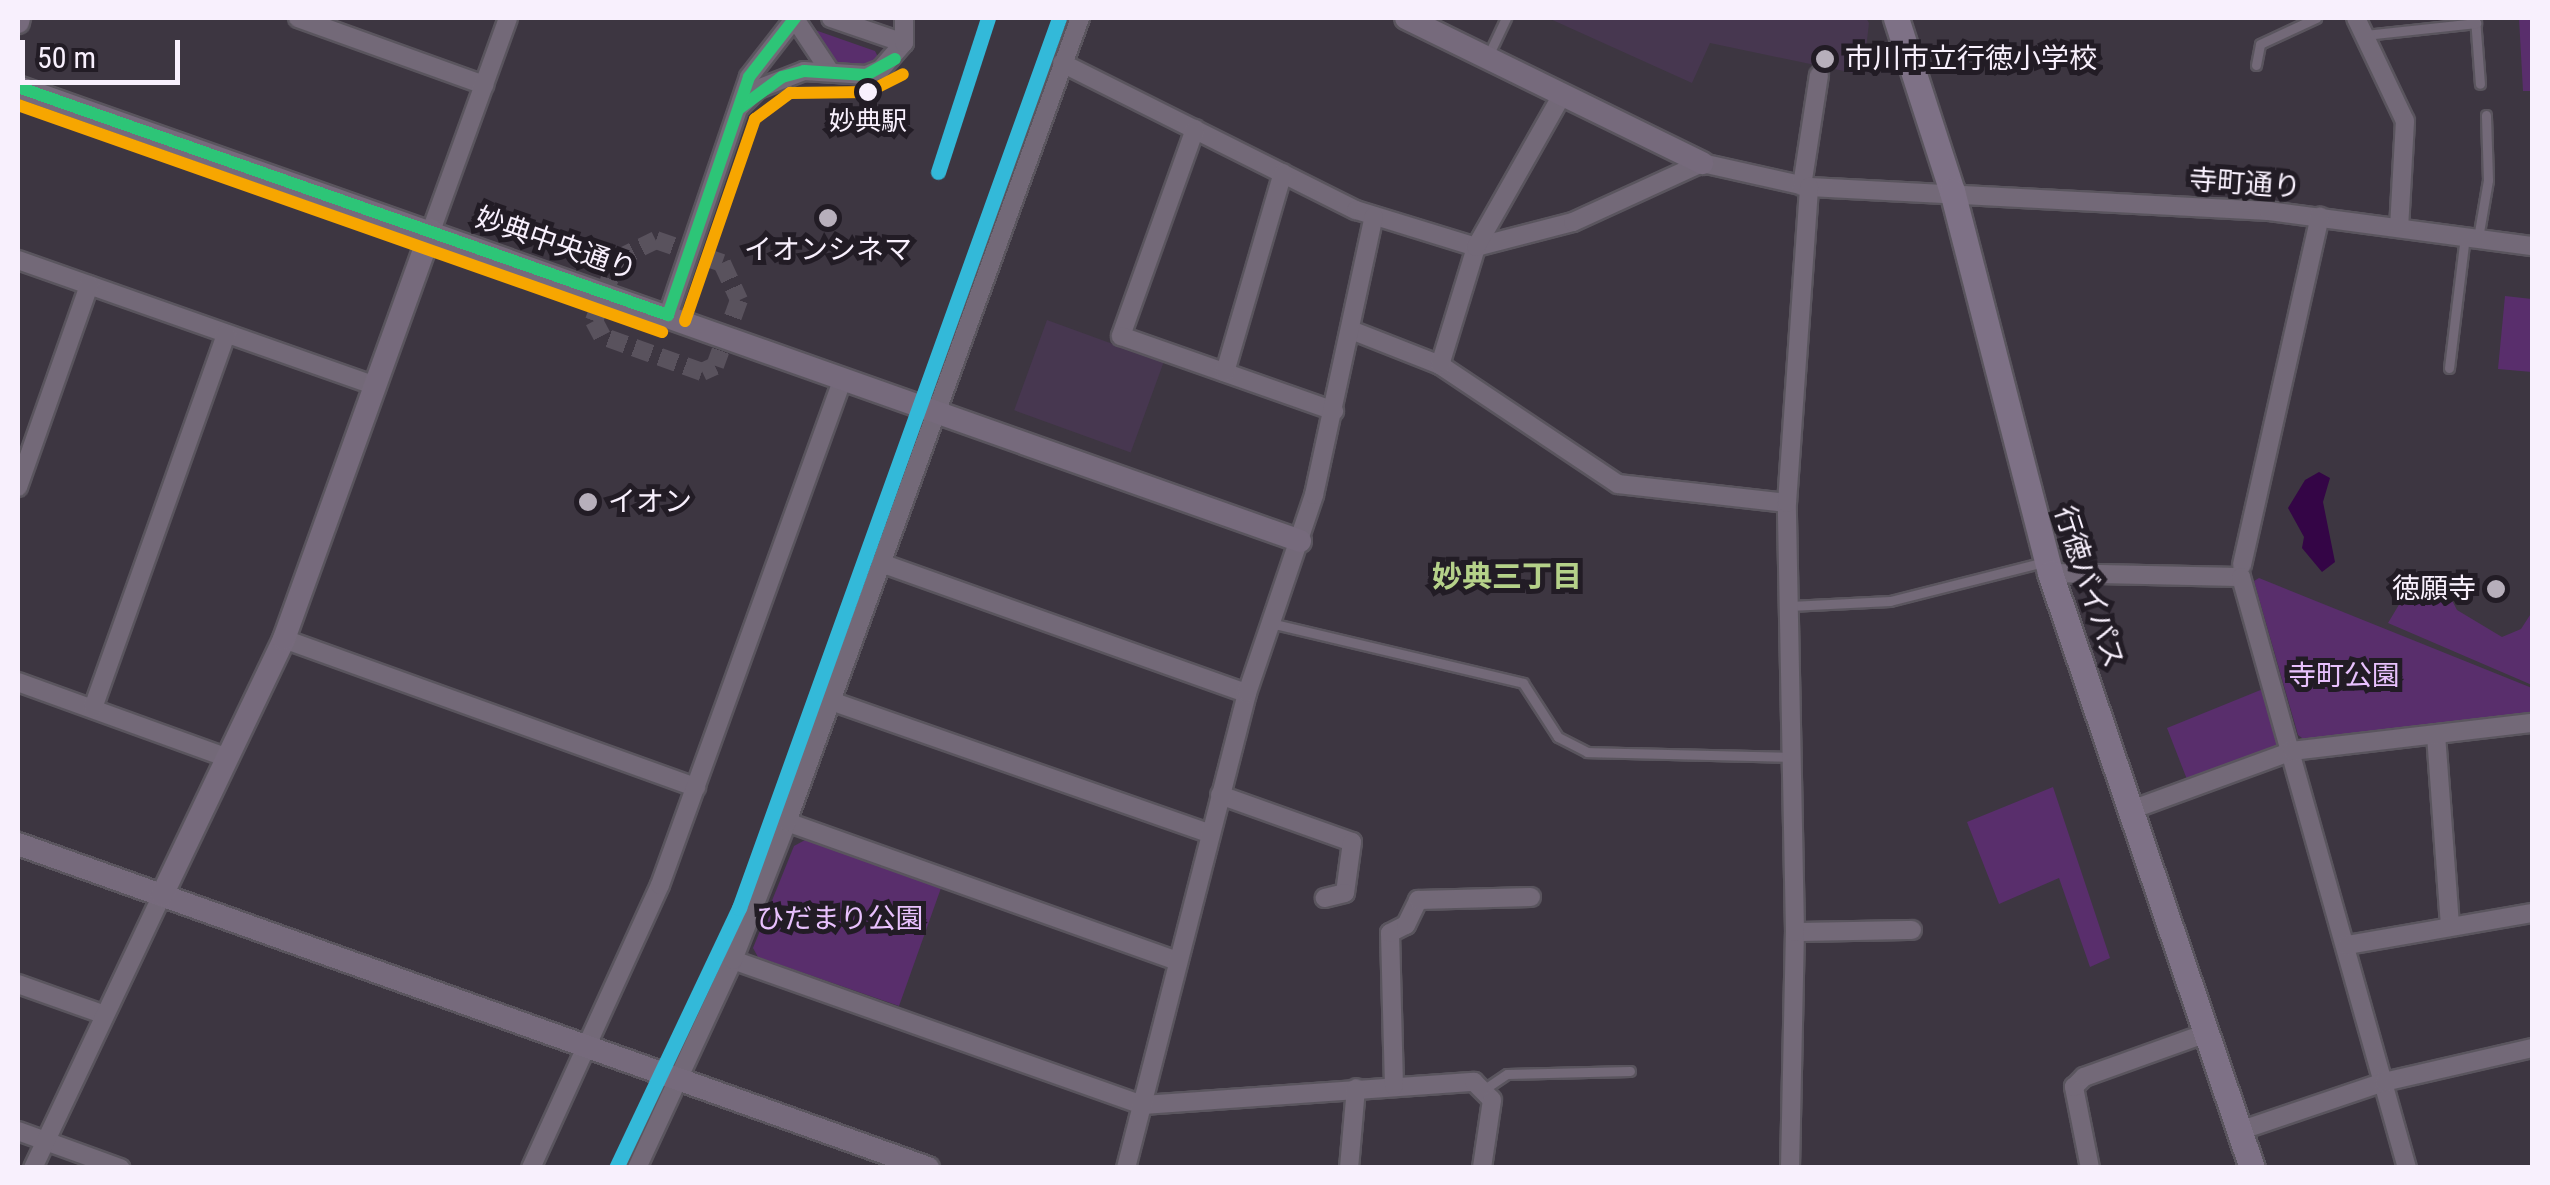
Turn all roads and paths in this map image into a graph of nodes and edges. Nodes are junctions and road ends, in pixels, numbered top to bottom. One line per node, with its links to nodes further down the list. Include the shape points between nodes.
1 (298, 18): 12 (street)
2 (508, 18): 21 (street)
3 (795, 18): 18 (street); 24 (street, via 748,77)
4 (831, 18): 14 (street)
5 (904, 18): 14 (street)
6 (1080, 18): 16 (street)
7 (1406, 18): 15 (street)
8 (1506, 18): 15 (lane)
9 (1896, 18): 30 (main road, 行徳バイパス)
10 (2316, 18): 17 (lane, via 2260,44)
11 (2476, 20): 13 (lane); 20 (lane)
12 (337, 24): 21 (street)
13 (2360, 26): 33 (street, via 2405,121)
14 (904, 42): 18 (street, via 881,69 866,75)
15 (1487, 59): 23 (street)
16 (1062, 63): 26 (street); 49 (street)
17 (2256, 65)
18 (829, 70): 24 (street, via 782,77)
19 (1819, 75): 29 (street)
20 (2480, 84)
21 (484, 85): 34 (street)
22 (18, 87): 34 (street, 妙典中央通り)
23 (1561, 96): 27 (street); 37 (street)
24 (740, 108): 40 (street)
25 (2486, 116): 35 (lane, via 2488,180)
26 (1195, 129): 28 (street); 45 (street, via 1121,336)
27 (1702, 163): 29 (street, 寺町通り); 37 (street, via 1574,222)
28 (1283, 173): 31 (street); 45 (street)
29 (1806, 186): 30 (street, 寺町通り); 51 (street)
30 (1952, 191): 32 (street, 寺町通り); 55 (main road, 行徳バイパス)
31 (1374, 216): 37 (street); 41 (street)
32 (2320, 217): 33 (street, 寺町通り); 54 (street)
33 (2399, 227): 35 (street, 寺町通り)
34 (431, 232): 40 (street, 妙典中央通り); 47 (street)
35 (2471, 237): 36 (street, 寺町通り); 44 (lane)
36 (2532, 246)
37 (1476, 247): 43 (street)
38 (18, 260): 39 (street)
39 (89, 285): 42 (street); 50 (street)
40 (668, 315): 46 (street, 妙典中央通り)
41 (1351, 330): 43 (street); 48 (street)
42 (226, 334): 47 (street); 62 (street)
43 (1440, 364): 51 (street, via 1618,484)
44 (2449, 368)
45 (1225, 372): 48 (street)
46 (842, 378): 49 (street, 妙典中央通り); 68 (street)
47 (376, 386): 58 (street)
48 (1334, 411): 52 (street)
49 (934, 412): 52 (street, 妙典中央通り); 53 (street)
50 (18, 486)
51 (1787, 503): 56 (street)
52 (1300, 541): 57 (street)
53 (881, 563): 60 (street); 61 (street)
54 (2242, 564)
55 (2048, 568): 56 (lane, via 1890,601); 65 (street, via 2240,577); 70 (main road, 行徳バイパス)
56 (1789, 606): 66 (street)
57 (1270, 623): 60 (street); 66 (lane, via 1523,683 1558,737 1587,752)
58 (284, 639): 67 (street); 68 (street)
59 (18, 682): 62 (street)
60 (1247, 693): 69 (street)
61 (831, 701): 71 (street); 72 (street)
62 (93, 708): 67 (street)
63 (2532, 723): 64 (street)
64 (2436, 734): 65 (street); 78 (street)
65 (2292, 751): 70 (street); 81 (street)
66 (1791, 757): 80 (street)
67 (228, 758): 74 (street)
68 (696, 787): 87 (street)
69 (1220, 795): 72 (street); 76 (street, via 1352,842 1345,893)
70 (2132, 810): 86 (main road, 行徳バイパス)
71 (787, 822): 82 (street); 83 (street)
72 (1210, 834): 83 (street)
73 (18, 844): 74 (street)
74 (162, 895): 85 (street); 87 (street)
75 (1531, 897): 92 (street, via 1418,900 1406,925 1390,932)
76 (1325, 898)
77 (2532, 914): 78 (street)
78 (2450, 924): 81 (street)
79 (1912, 930): 80 (street)
80 (1795, 932): 107 (street)
81 (2346, 945): 91 (street)
82 (734, 960): 90 (street); 95 (street)
83 (1178, 961): 95 (street)
84 (18, 984): 85 (street)
85 (105, 1015): 98 (street)
86 (2206, 1033): 97 (main road, 行徳バイパス); 108 (street, via 2084,1076 2074,1087)
87 (589, 1047): 90 (street); 101 (street)
88 (2532, 1048): 91 (street)
89 (1630, 1071): 94 (lane, via 1508,1074)
90 (680, 1078): 102 (street); 103 (street)
91 (2384, 1082): 97 (street); 110 (street)
92 (1394, 1086): 93 (street); 94 (street, via 1474,1082)
93 (1356, 1088): 95 (street, via 1223,1104); 105 (street)
94 (1486, 1088): 106 (street, via 1493,1114)
95 (1143, 1104): 104 (street)
96 (18, 1131): 98 (street)
97 (2239, 1131): 109 (main road, 行徳バイパス)
98 (45, 1141): 99 (street); 100 (street)
99 (33, 1168)
100 (120, 1168)
101 (531, 1168)
102 (637, 1168)
103 (928, 1168)
104 (1126, 1168)
105 (1349, 1168)
106 (1482, 1168)
107 (1790, 1168)
108 (2090, 1168)
109 (2252, 1168)
110 (2407, 1168)

